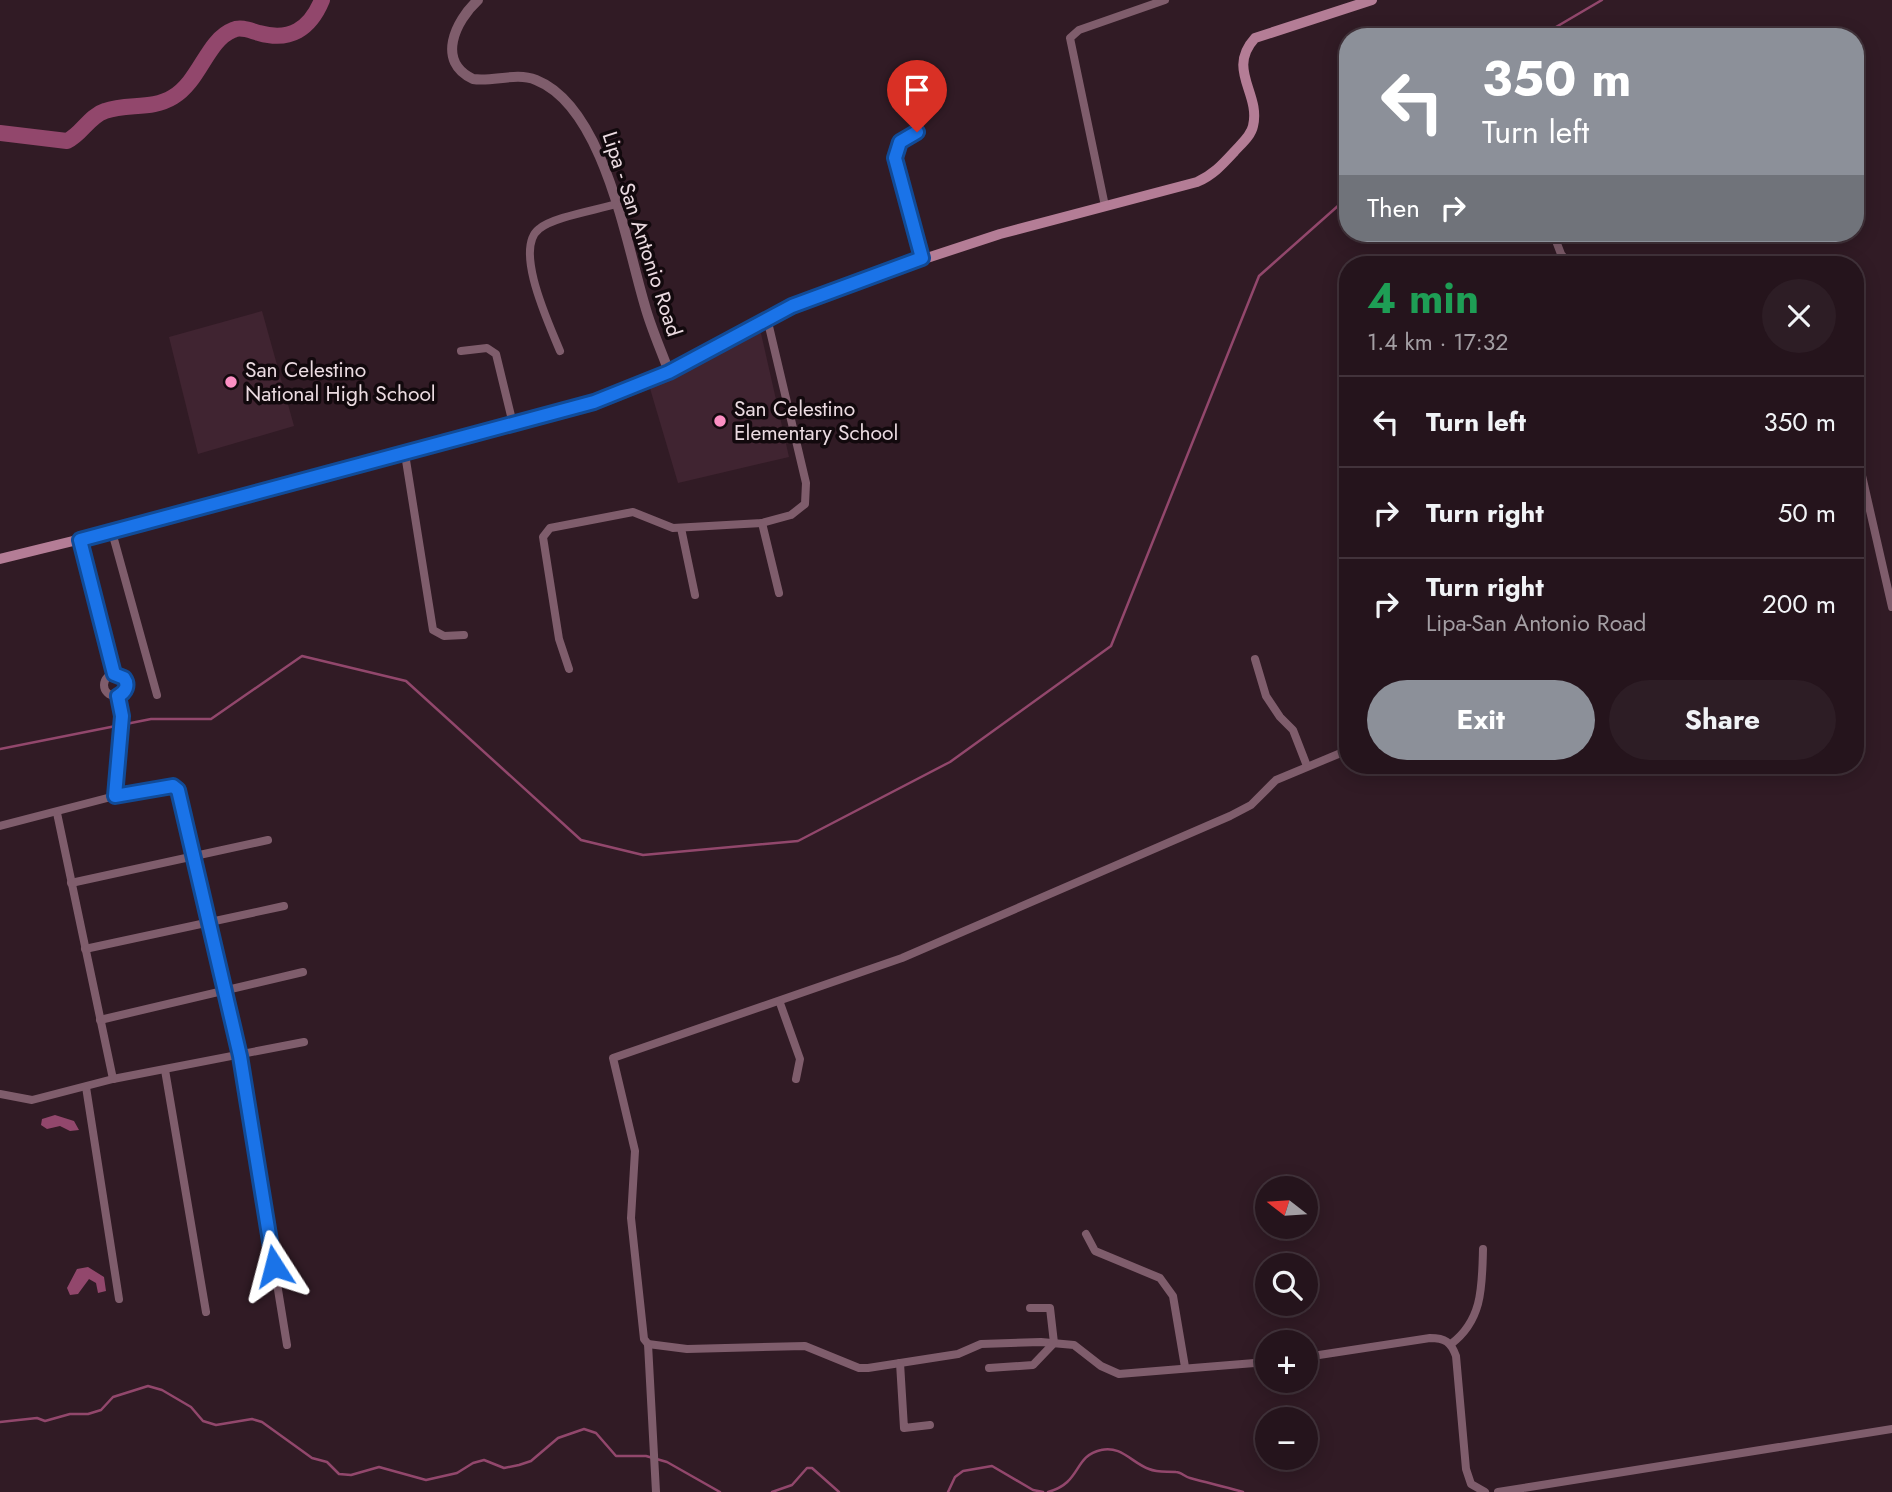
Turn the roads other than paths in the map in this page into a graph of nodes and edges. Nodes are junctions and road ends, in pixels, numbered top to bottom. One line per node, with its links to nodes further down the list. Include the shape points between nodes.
1 (478, 0): 5 (street, Lipa - San Antonio Road, via 453,35 457,66 473,79 526,77 551,89 591,135)
2 (1165, 0): 6 (street, via 1086,27 1070,38)
3 (1371, 0): 6 (main road, via 1255,38 1243,57 1242,69 1254,124 1225,163 1197,182)
4 (915, 106): 7 (street, via 920,130 900,142 895,158)
5 (616, 204): 10 (street, via 542,226 530,241 535,282); 11 (street, Lipa - San Antonio Road)
6 (1105, 206): 7 (main road)
7 (922, 258): 8 (main road)
8 (767, 318): 11 (main road); 15 (street, via 807,495 801,510)
9 (461, 351): 12 (street, via 487,348 496,354)
10 (560, 351)
11 (669, 372): 12 (main road, via 594,402)
12 (513, 424): 13 (main road)
13 (405, 454): 17 (main road); 23 (street, via 433,629 444,636)
14 (1864, 484): 22 (street)
15 (762, 523): 16 (street); 20 (street)
16 (681, 528): 21 (street); 25 (street, via 633,512 545,531 559,639)
17 (111, 532): 18 (main road); 27 (street)
18 (80, 540): 19 (main road); 26 (street)
19 (0, 559)
20 (779, 593)
21 (695, 595)
22 (1892, 607)
23 (464, 635)
24 (1255, 659): 30 (street, via 1266,696 1296,735)
25 (569, 669)
26 (114, 674): 28 (street, via 126,681); 28 (street, via 107,677 104,687 111,696)
27 (157, 695)
28 (118, 696): 31 (street, via 122,716)
29 (1339, 754): 30 (street)
30 (1307, 766): 42 (street, via 1276,780 1251,805 1230,816 902,958)
31 (115, 796): 32 (street); 35 (street, via 176,787)
32 (57, 813): 33 (street); 36 (street)
33 (0, 826)
34 (268, 840): 35 (street)
35 (195, 856): 36 (street); 38 (street)
36 (71, 883): 39 (street)
37 (284, 906): 38 (street)
38 (210, 922): 39 (street); 41 (street)
39 (85, 949): 43 (street)
40 (303, 972): 41 (street)
41 (225, 989): 43 (street); 45 (street)
42 (780, 1003): 48 (street, via 800,1059); 57 (street, via 613,1058 635,1151 631,1218)
43 (100, 1020): 47 (street)
44 (304, 1042): 45 (street)
45 (240, 1056): 46 (street); 59 (street)
46 (165, 1070): 47 (street); 55 (street)
47 (113, 1079): 49 (street)
48 (796, 1079)
49 (86, 1087): 50 (street, via 32,1100); 53 (street)
50 (0, 1094)
51 (1086, 1234): 63 (street, via 1095,1251 1160,1278 1168,1286)
52 (1483, 1249): 58 (street, via 1478,1310 1470,1326)
53 (119, 1299)
54 (1030, 1308): 56 (street, via 1051,1308)
55 (206, 1312)
56 (1054, 1343): 61 (street, via 981,1344 958,1354); 63 (street, via 1085,1350 1101,1366 1119,1374); 64 (street, via 1033,1365)
57 (648, 1344): 61 (street, via 687,1349 805,1346 859,1367); 67 (street)
58 (1451, 1344): 60 (street, via 1430,1338); 68 (street, via 1457,1356 1466,1469 1471,1484)
59 (287, 1345)
60 (1318, 1355)
61 (900, 1363): 65 (street, via 904,1428)
62 (1255, 1363): 63 (street)
63 (1185, 1367)
64 (989, 1368)
65 (930, 1425)
66 (1892, 1429): 69 (street)
67 (656, 1492)
68 (1485, 1492)
69 (1498, 1492)

